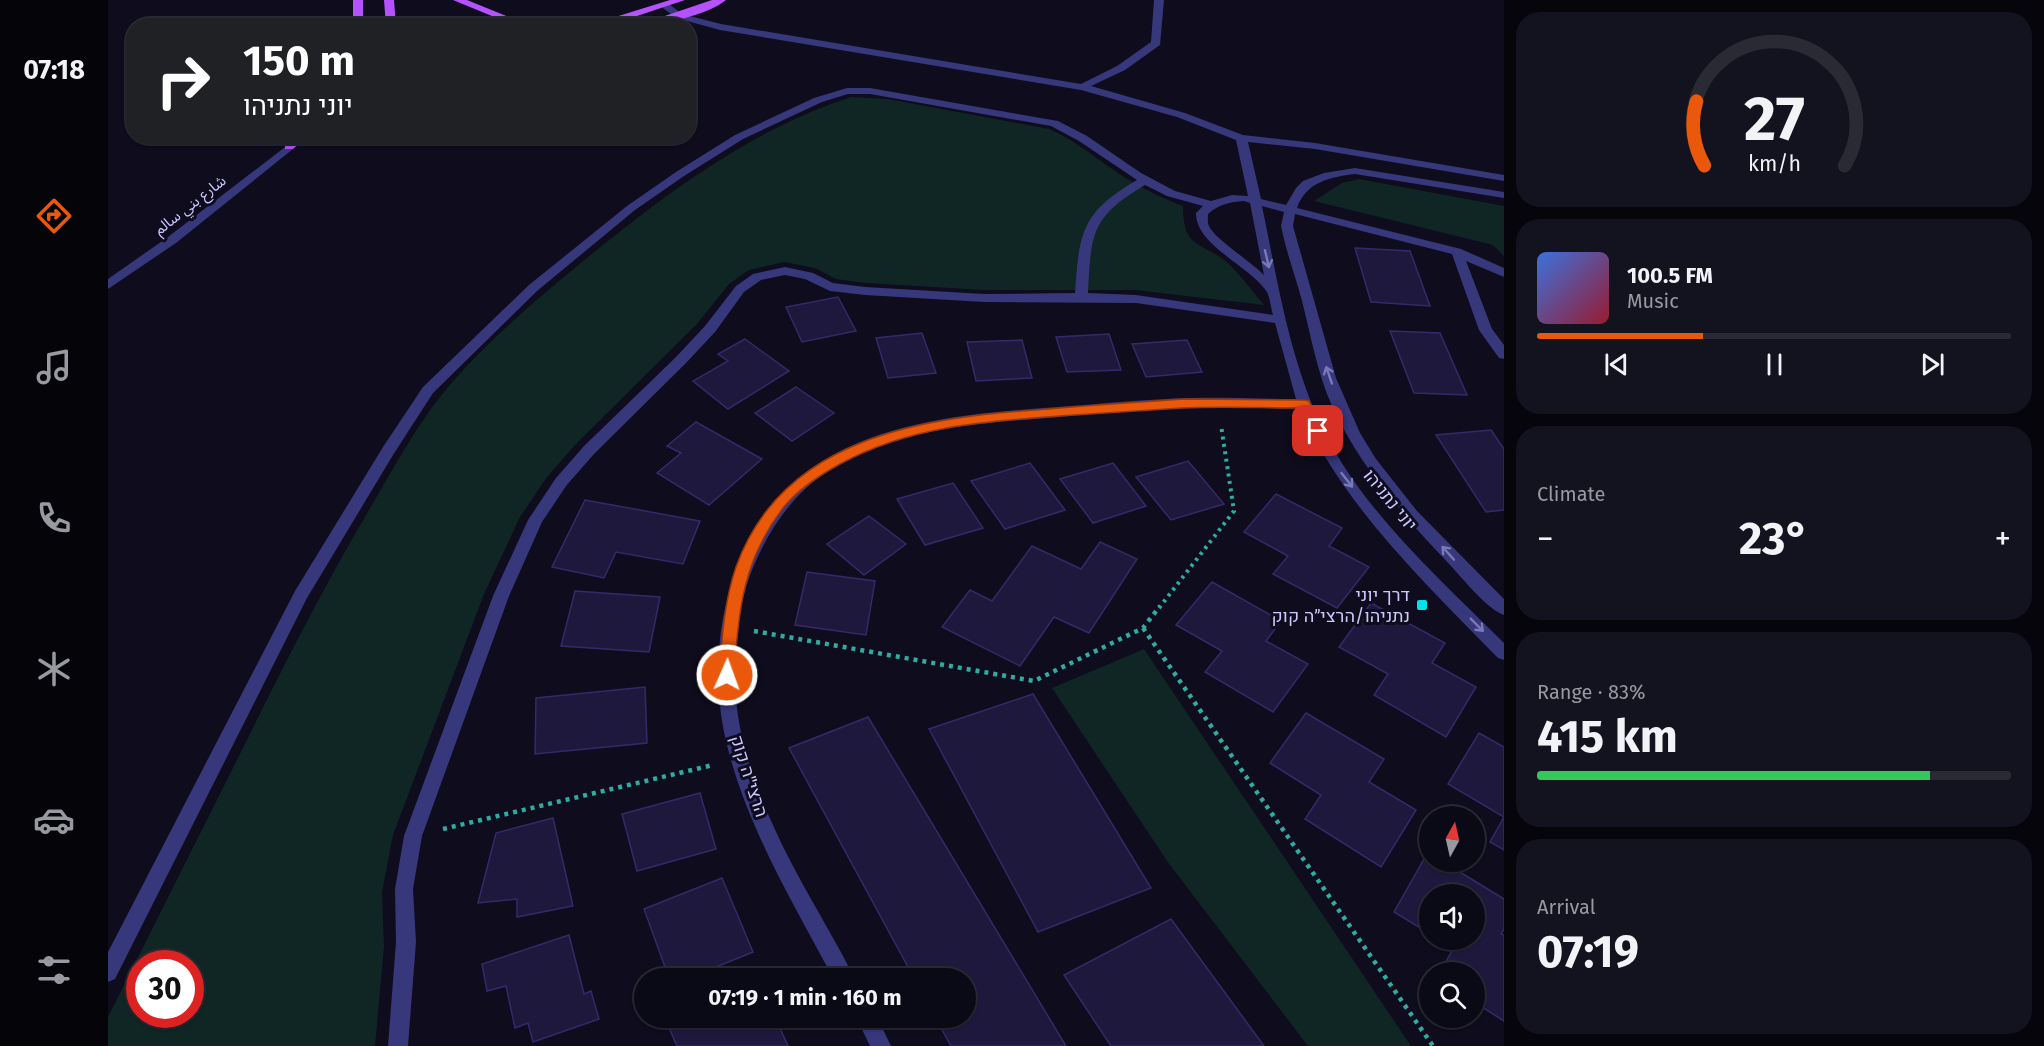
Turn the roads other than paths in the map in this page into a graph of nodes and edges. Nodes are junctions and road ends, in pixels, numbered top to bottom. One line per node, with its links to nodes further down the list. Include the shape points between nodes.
1 (358, 0): 10 (main road)
2 (389, 0): 11 (main road)
3 (458, 0): 12 (main road)
4 (680, 0): 7 (main road)
5 (721, 0): 8 (main road)
6 (1159, 0): 18 (street, via 1156,43 1121,68)
7 (666, 6): 8 (street); 9 (street); 13 (main road)
8 (696, 11): 9 (main road); 17 (street)
9 (679, 16): 14 (main road); 15 (street)
10 (358, 18)
11 (390, 18)
12 (505, 18)
13 (624, 18)
14 (671, 18)
15 (686, 18)
16 (696, 21): 17 (street)
17 (807, 41): 18 (street)
18 (1082, 87): 19 (street, via 1180,115)
19 (1241, 138): 23 (street, via 1315,146); 26 (street, יוני נתניהו)
20 (291, 144): 22 (main road)
21 (293, 144): 22 (main road)
22 (289, 147): 31 (street, شارع بني سالم, via 172,240)
23 (1504, 178)
24 (1146, 180): 27 (street); 33 (street, via 1098,214 1083,259); 40 (street, via 1075,132 1054,123 891,93 847,91 818,100 739,137 631,208 533,288 428,390 301,595)
25 (1504, 195): 28 (street, via 1354,171 1330,174 1299,189)
26 (1257, 201): 27 (street, via 1225,199); 28 (street); 32 (street, יוני נתניהו, one-way to 32)
27 (1210, 204): 32 (street, via 1202,213 1202,225 1210,236)
28 (1289, 209): 29 (street); 37 (street, יוני נתניהו, one-way to 28, via 1402,501 1374,466 1352,429 1317,340 1290,243)
29 (1456, 252): 30 (street); 35 (street, via 1486,330)
30 (1504, 273)
31 (108, 285)
32 (1275, 293): 34 (street, יוני נתניהו)
33 (1081, 297): 34 (street, via 1136,298); 42 (street, via 932,297 830,287 809,276 785,271 758,278 740,289 681,360 589,450 561,482 536,520 501,596 413,836 404,890 406,942)
34 (1280, 320): 36 (street, יוני נתניהו)
35 (1504, 355)
36 (1305, 404): 38 (street, יוני נתניהו, one-way to 38, via 1341,472 1370,509 1423,571); 39 (street, הרצי"ה קוק, via 1218,403 974,418 916,428 861,447 813,472 780,502 760,531 744,566 731,611 727,696 741,759 776,851)
37 (1504, 609)
38 (1504, 653)
39 (839, 968)
40 (108, 972)
41 (872, 1028): 43 (street)
42 (398, 1046)
43 (881, 1046)

